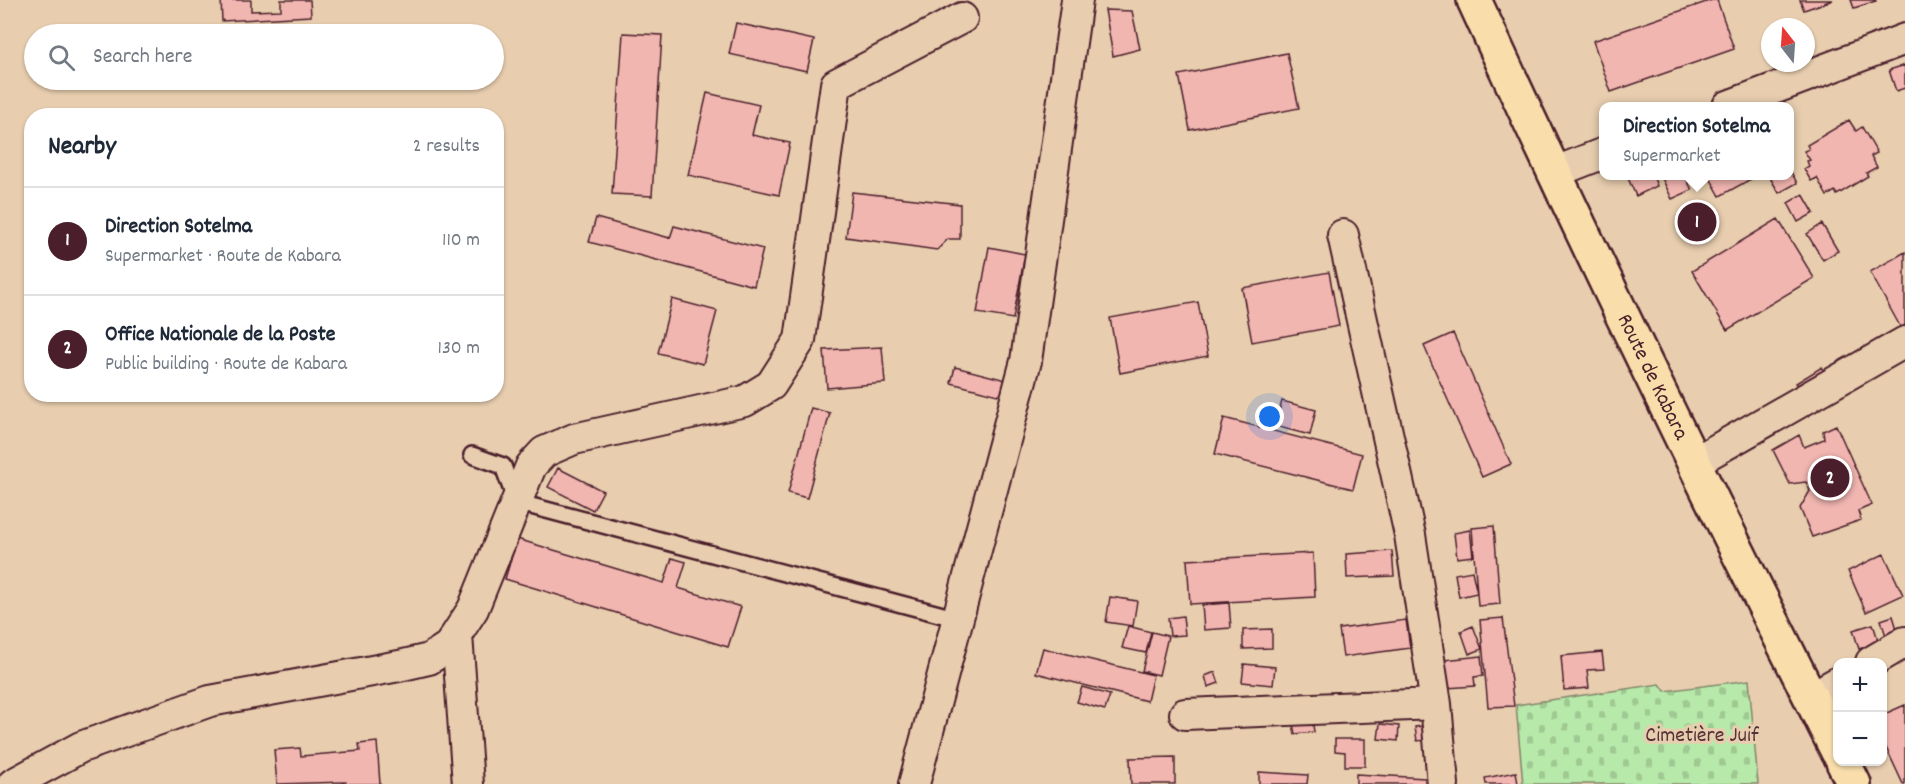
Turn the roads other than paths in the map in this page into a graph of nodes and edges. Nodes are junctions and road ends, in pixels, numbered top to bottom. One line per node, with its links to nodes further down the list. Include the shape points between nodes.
1 (1077, 0): 13 (street, via 1026,361)
2 (1474, 0): 7 (main road, Route de Kabara)
3 (962, 18): 12 (street, via 836,84 800,340 771,385 745,401 574,439 544,453 531,466)
4 (1905, 39): 5 (street)
5 (1739, 102)
6 (1599, 155): 7 (street)
7 (1553, 173): 11 (main road, Route de Kabara)
8 (1342, 235): 18 (street, via 1410,535)
9 (1905, 342): 11 (street)
10 (472, 455): 12 (lane, via 503,465)
11 (1693, 463): 17 (main road, Route de Kabara)
12 (516, 502): 13 (lane); 14 (street, via 473,609)
13 (958, 619): 24 (street)
14 (457, 634): 22 (street, via 449,646 429,659 210,701 81,747); 23 (street)
15 (1905, 642): 16 (street)
16 (1879, 658)
17 (1824, 690): 20 (main road, Route de Kabara)
18 (1436, 704): 19 (street); 25 (street)
19 (1185, 714)
20 (1833, 730)
21 (1844, 766): 26 (main road)
22 (13, 784)
23 (468, 784)
24 (914, 784)
25 (1443, 784)
26 (1854, 784)

